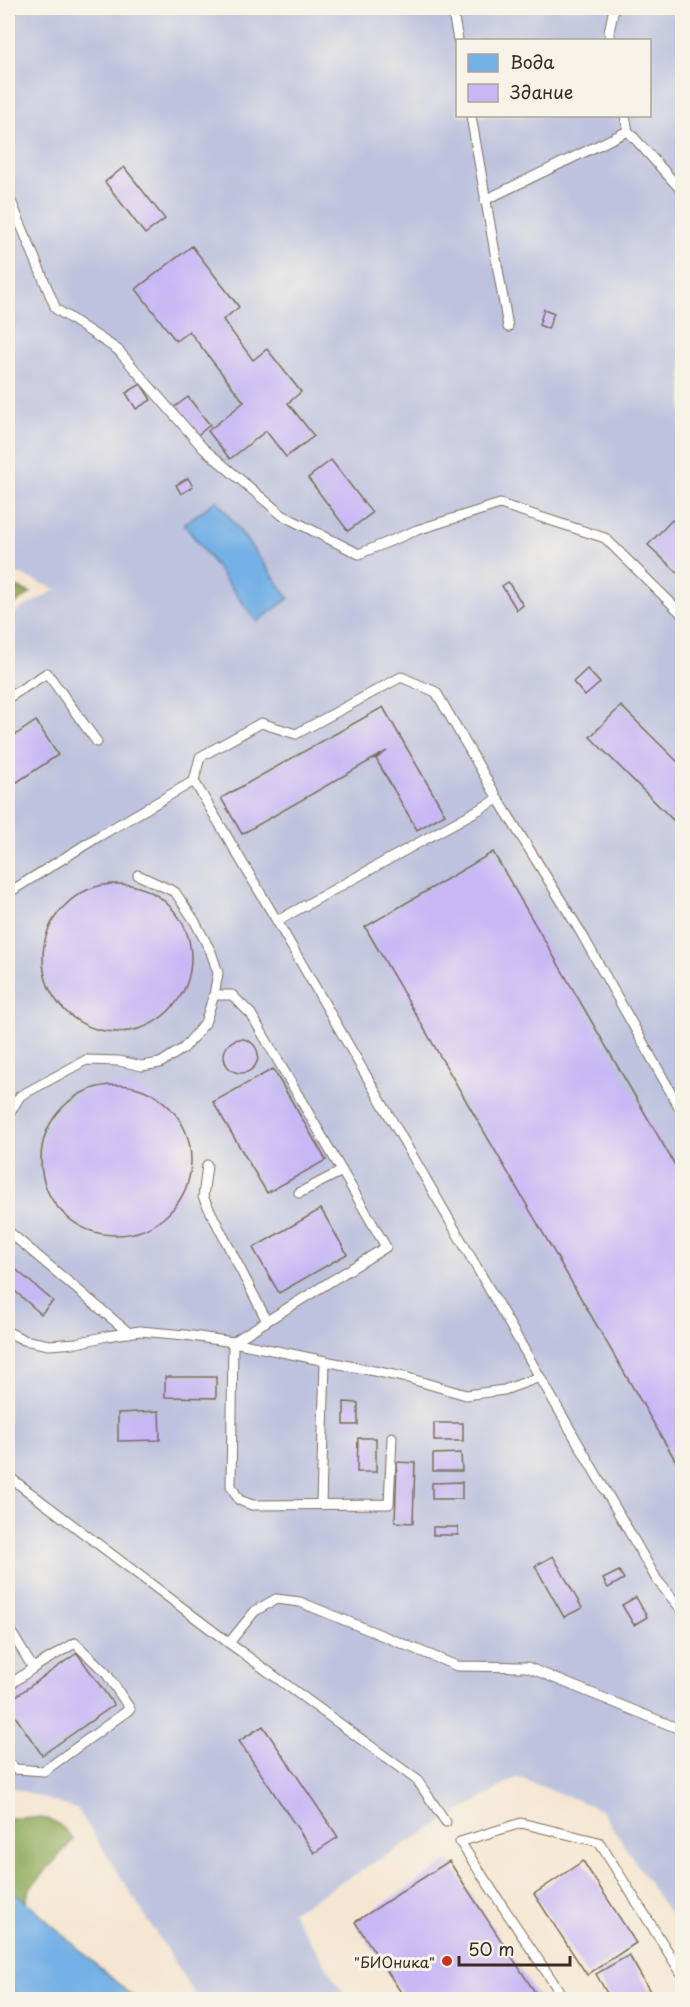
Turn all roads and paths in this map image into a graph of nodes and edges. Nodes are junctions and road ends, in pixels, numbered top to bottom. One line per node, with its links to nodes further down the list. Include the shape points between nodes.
1 (452, 8): 3 (lane)
2 (614, 8): 4 (lane)
3 (458, 39)
4 (611, 39)
5 (471, 117): 10 (lane)
6 (625, 117): 7 (lane)
7 (628, 131): 8 (lane); 10 (lane)
8 (682, 191)
9 (8, 194): 12 (lane, via 56,309 118,350 203,448 282,515 359,554 417,530 500,504 605,538)
10 (485, 200): 11 (lane)
11 (508, 327)
12 (682, 614)
13 (8, 698): 14 (lane, via 47,673)
14 (97, 742)
15 (194, 781): 16 (lane, via 200,757 261,723 296,734 401,678 436,692); 18 (lane); 19 (lane)
16 (498, 799): 19 (lane); 21 (lane, via 580,931)
17 (138, 875): 20 (lane, via 175,892 194,920 218,973)
18 (8, 893)
19 (277, 921): 32 (lane)
20 (214, 995): 22 (lane, via 205,1023 184,1048 160,1063 142,1066 86,1060 20,1096); 24 (lane, via 232,995 251,1014)
21 (682, 1112)
22 (8, 1116)
23 (207, 1165): 27 (lane, via 203,1197)
24 (342, 1171): 25 (lane); 27 (lane, via 387,1247)
25 (299, 1193)
26 (8, 1231): 29 (lane)
27 (267, 1321): 30 (lane)
28 (8, 1332): 29 (lane, via 49,1345)
29 (129, 1333): 30 (lane)
30 (233, 1342): 31 (lane); 35 (lane, via 231,1486 238,1500 252,1505)
31 (325, 1361): 32 (lane, via 466,1395 504,1390); 35 (lane)
32 (540, 1377): 36 (lane, via 657,1580)
33 (392, 1437): 35 (lane, via 390,1504)
34 (8, 1476): 38 (lane)
35 (321, 1504)
36 (682, 1610)
37 (8, 1627): 39 (lane)
38 (229, 1643): 41 (lane, via 255,1611 276,1599 300,1602 457,1666 526,1667); 43 (lane, via 417,1780)
39 (33, 1668): 40 (lane); 42 (lane, via 75,1643 106,1673 130,1710 44,1771 15,1769)
40 (8, 1686)
41 (682, 1730)
42 (8, 1761)
43 (446, 1822)
44 (682, 1974): 45 (lane, via 599,1842 521,1823 460,1842)
45 (565, 2000)

